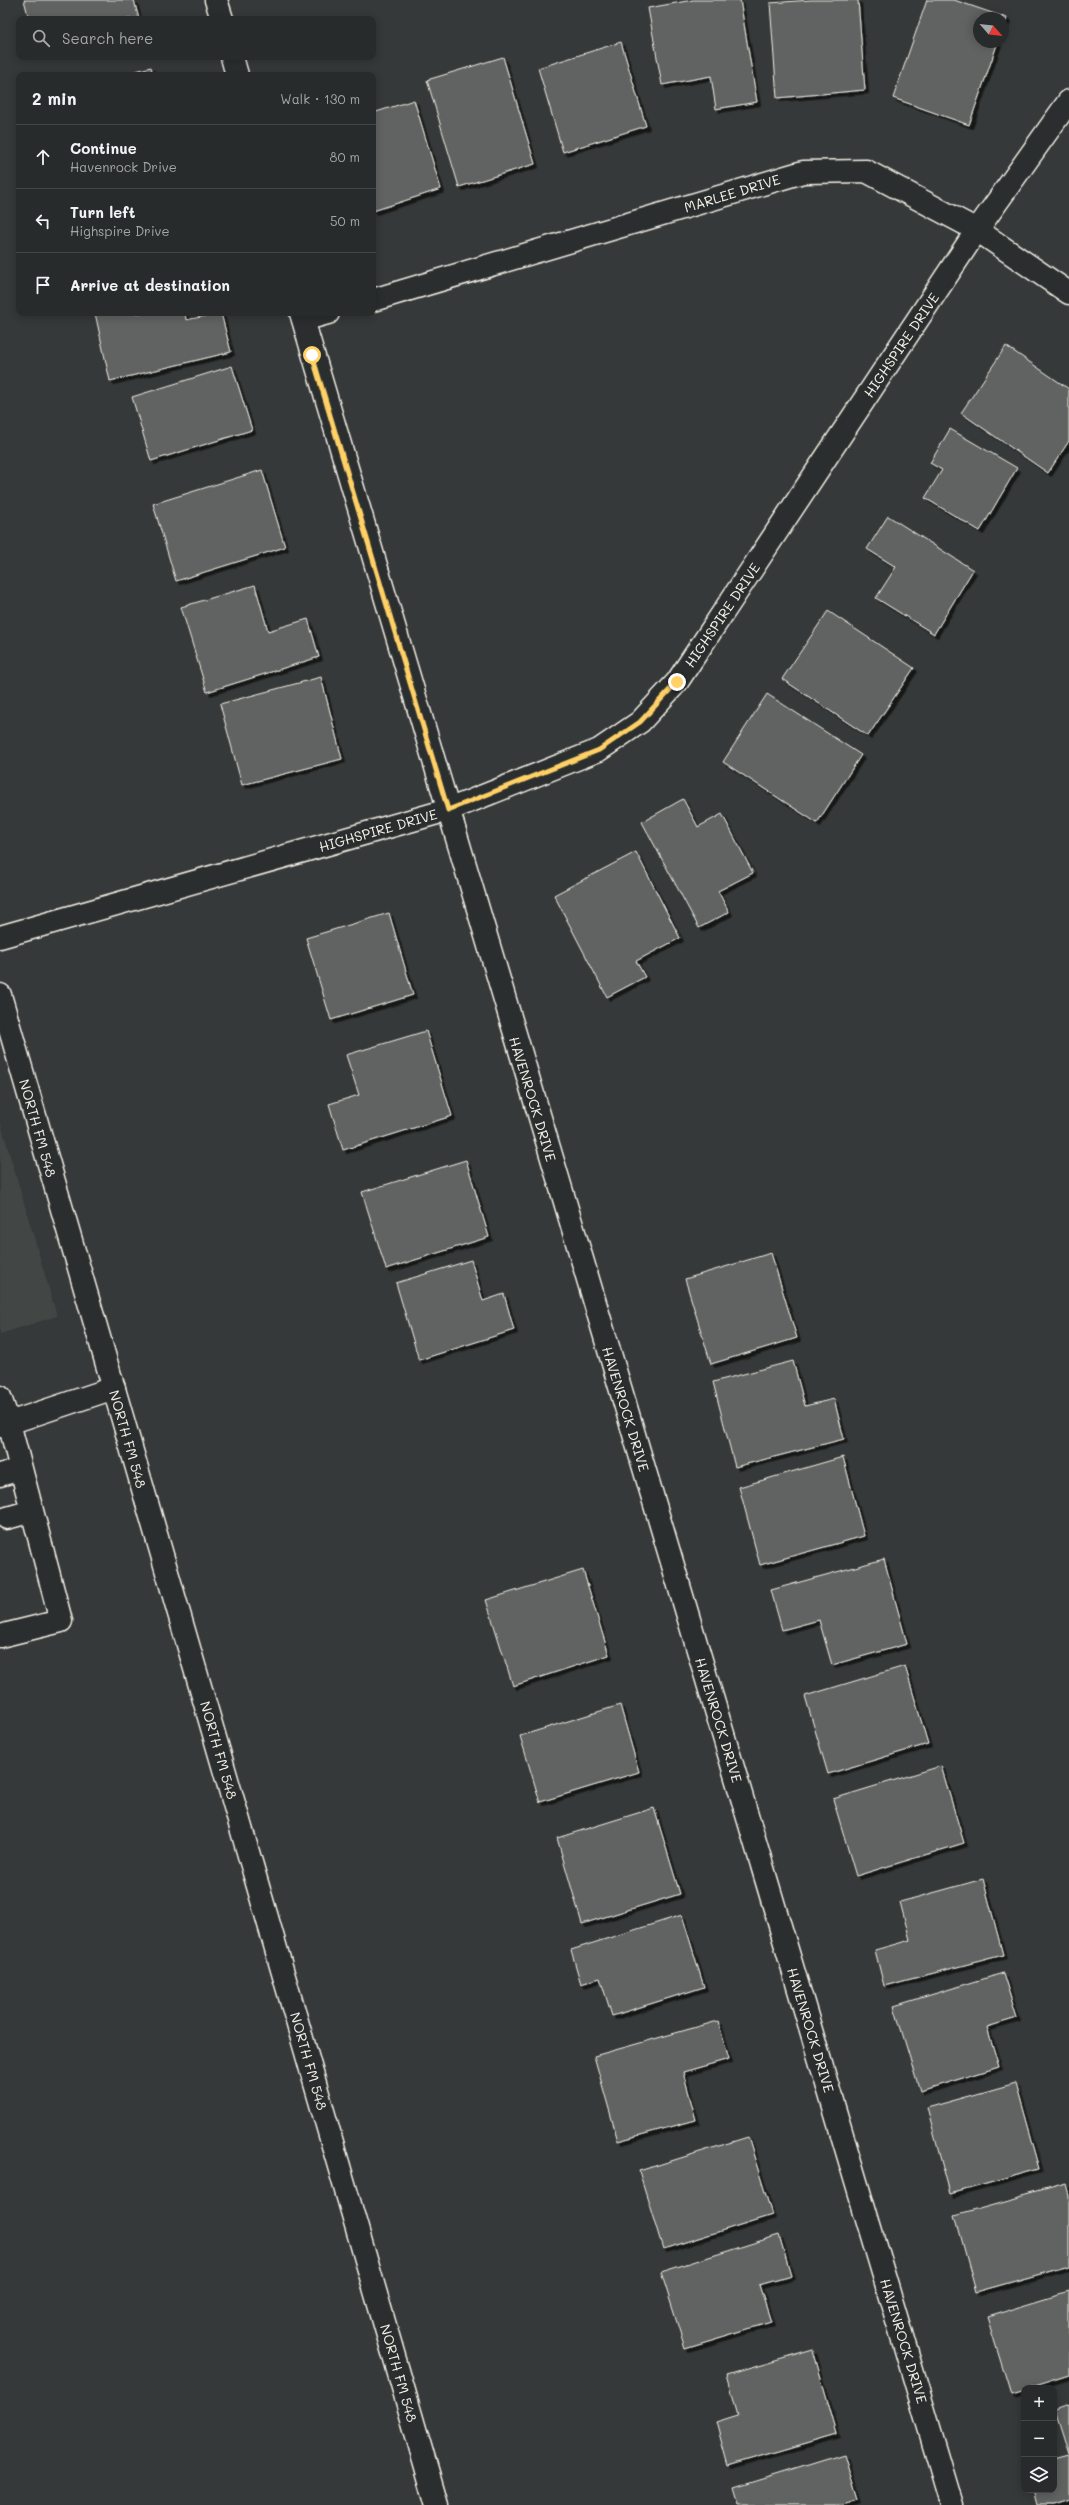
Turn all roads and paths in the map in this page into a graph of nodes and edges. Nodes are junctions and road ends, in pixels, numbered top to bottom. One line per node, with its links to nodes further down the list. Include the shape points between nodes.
1 (216, 0): 2 (street)
2 (221, 16)
3 (233, 60): 4 (street)
4 (236, 72)
5 (1069, 101): 6 (street, HIGHSPIRE DRIVE)
6 (977, 230): 7 (street, MARLEE DRIVE); 8 (street, MARLEE DRIVE, via 866,171 803,172); 10 (street, HIGHSPIRE DRIVE, via 677,682 640,722 599,750)
7 (1069, 293)
8 (376, 299)
9 (302, 317): 10 (street, HAVENROCK DRIVE)
10 (448, 810): 11 (street, HIGHSPIRE DRIVE); 22 (street, HAVENROCK DRIVE)
11 (0, 937)
12 (0, 995): 13 (street, NORTH FM 548)
13 (114, 1388): 15 (street); 21 (street, NORTH FM 548)
14 (0, 1397): 15 (street)
15 (5, 1425): 16 (street)
16 (21, 1469): 17 (street); 18 (street)
17 (0, 1475)
18 (32, 1511): 19 (street); 20 (street, via 61,1621)
19 (7, 1518)
20 (0, 1636)
21 (437, 2505)
22 (952, 2505)

